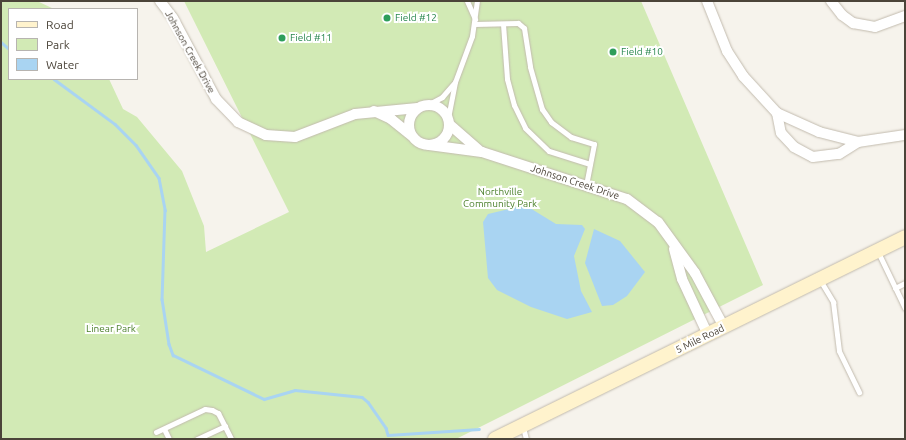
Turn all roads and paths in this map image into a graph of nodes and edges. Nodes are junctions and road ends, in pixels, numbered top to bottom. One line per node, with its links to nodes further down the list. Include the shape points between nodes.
1 (160, 1): 12 (street, Johnson Creek Drive, via 173,18 216,100 238,122 266,135 295,137 355,114)
2 (467, 1): 7 (lane)
3 (477, 1): 7 (lane)
4 (707, 1): 13 (street, via 727,51 743,76)
5 (832, 1): 6 (street, via 842,15 854,23 868,26 875,27)
6 (905, 16)
7 (475, 22): 8 (lane); 9 (lane)
8 (503, 24): 20 (lane, via 507,79 514,105 525,128 550,151); 20 (lane, via 518,23 524,28 530,67 542,109 551,122 571,137 594,144)
9 (455, 82): 10 (lane, via 442,96); 14 (lane)
10 (429, 104): 11 (street); 14 (street, via 441,108)
11 (418, 108): 12 (street, Johnson Creek Drive); 16 (street, via 409,124)
12 (373, 111): 16 (street, via 391,119)
13 (777, 113): 17 (street, via 819,132); 17 (street, via 782,134 794,147 813,157 839,154)
14 (449, 121): 18 (street, via 446,136); 19 (street, Johnson Creek Drive)
15 (905, 135): 17 (street)
16 (412, 136): 18 (street, via 422,144)
17 (858, 142)
18 (429, 145): 19 (street, Johnson Creek Drive)
19 (482, 152): 21 (street, Johnson Creek Drive)
20 (590, 164): 21 (lane)
21 (586, 185): 23 (street, Johnson Creek Drive, via 627,199 641,209 658,222)
22 (905, 237): 24 (street, 5 Mile Road)
23 (674, 248): 29 (street, Johnson Creek Drive, via 695,273); 30 (street, Johnson Creek Drive, via 682,280)
24 (877, 251): 25 (street, 5 Mile Road); 27 (lane)
25 (819, 279): 29 (street, 5 Mile Road); 31 (lane, via 833,302 839,351)
26 (905, 283): 27 (lane)
27 (895, 288): 28 (lane)
28 (905, 308)
29 (724, 327): 30 (street, 5 Mile Road)
30 (708, 335): 35 (street, 5 Mile Road)
31 (859, 392)
32 (225, 426): 33 (lane, via 218,413 204,409); 37 (lane); 38 (lane)
33 (164, 429): 34 (lane); 36 (lane)
34 (156, 432)
35 (524, 432): 39 (street, 5 Mile Road)
36 (170, 439)
37 (197, 439)
38 (231, 439)
39 (495, 439)

